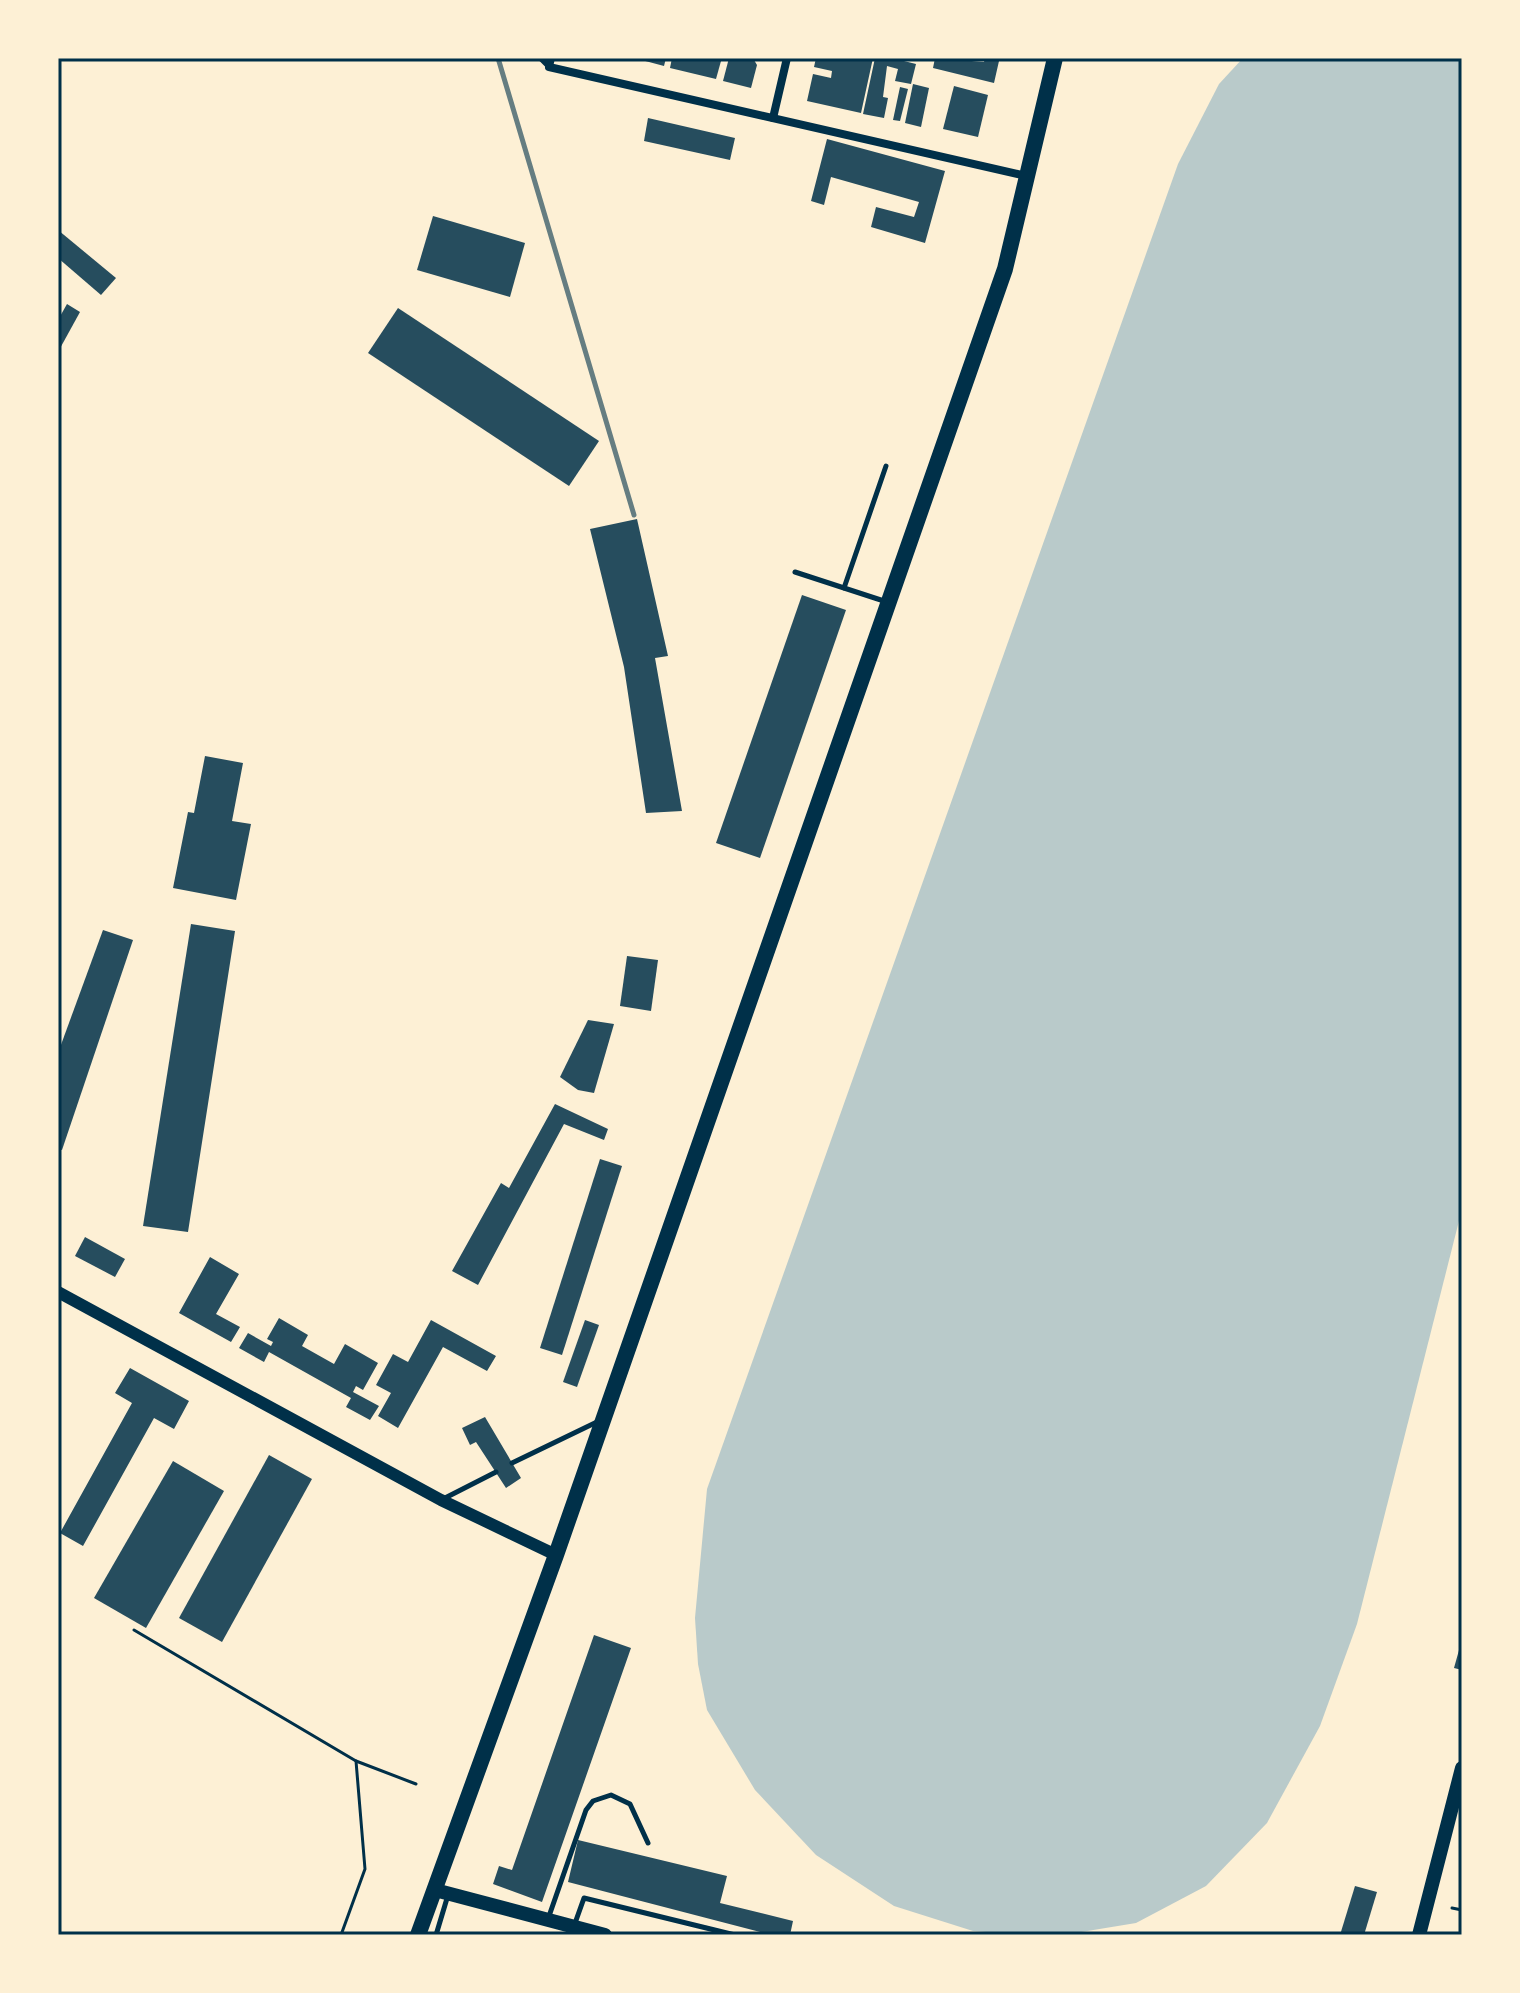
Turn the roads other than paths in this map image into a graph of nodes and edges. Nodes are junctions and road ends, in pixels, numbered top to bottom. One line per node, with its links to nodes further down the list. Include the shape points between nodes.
1 (540, 58): 4 (lane)
2 (787, 58): 5 (street)
3 (1055, 58): 6 (main road)
4 (550, 62): 5 (street)
5 (773, 118): 6 (street)
6 (1026, 176): 10 (main road, via 1005,269)
7 (886, 466): 9 (lane)
8 (795, 572): 9 (lane)
9 (844, 588): 10 (lane)
10 (888, 603): 12 (main road)
11 (58, 1292): 15 (street)
12 (603, 1419): 13 (lane); 16 (main road)
13 (512, 1463)
14 (496, 1472): 15 (lane)
15 (441, 1500): 16 (street)
16 (556, 1555): 19 (main road)
17 (1462, 1768): 26 (main road)
18 (648, 1843): 20 (lane, via 630,1804 611,1795 593,1801)
19 (442, 1892): 20 (main road); 22 (main road); 23 (lane)
20 (548, 1920): 21 (main road)
21 (574, 1927): 24 (main road); 25 (lane, via 584,1898)
22 (418, 1935)
23 (436, 1935)
24 (605, 1935)
25 (735, 1935)
26 (1419, 1935)

